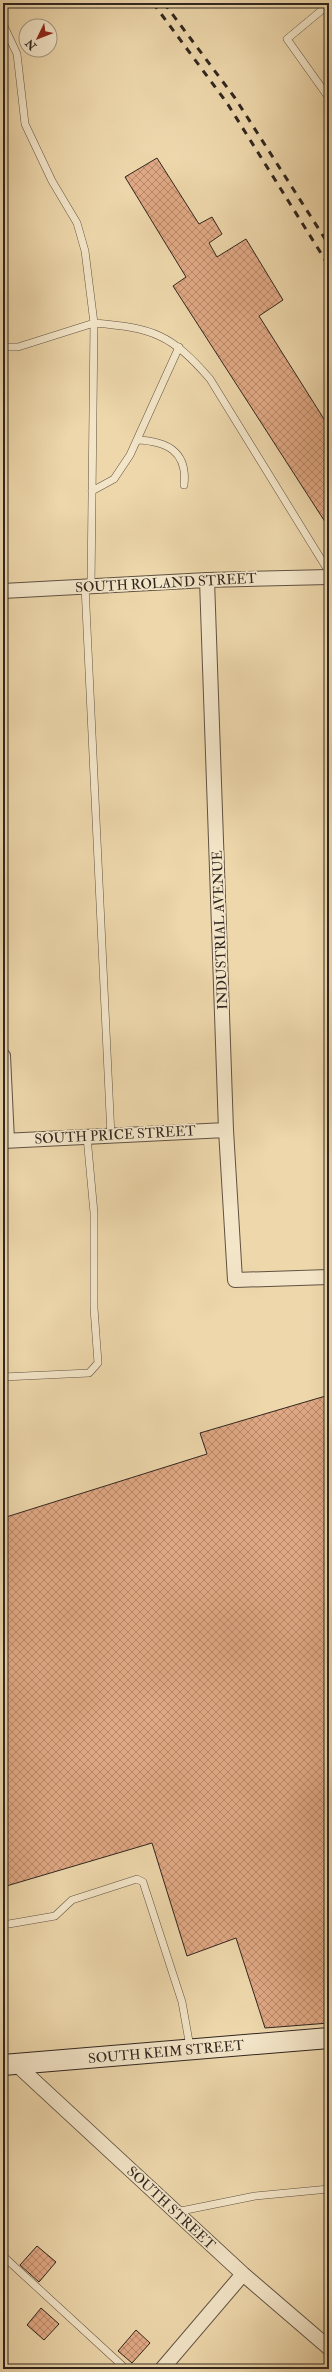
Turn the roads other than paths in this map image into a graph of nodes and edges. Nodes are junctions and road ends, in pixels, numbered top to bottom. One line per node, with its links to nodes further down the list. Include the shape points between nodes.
1 (328, 5): 3 (lane, via 287,39)
2 (3, 24): 4 (lane, via 17,54 25,124 52,181 77,223 83,244)
3 (329, 98)
4 (94, 323): 5 (lane, via 18,347); 6 (lane, via 152,332); 9 (lane)
5 (3, 347)
6 (180, 347): 7 (lane); 10 (lane, via 210,379)
7 (137, 440): 8 (lane, via 164,443 173,450 184,467); 9 (lane, via 114,479)
8 (184, 485)
9 (92, 491): 13 (lane)
10 (329, 572)
11 (329, 577): 12 (street, SOUTH ROLAND STREET)
12 (208, 580): 13 (street, SOUTH ROLAND STREET); 16 (street, INDUSTRIAL AVENUE)
13 (88, 586): 14 (street, SOUTH ROLAND STREET); 17 (lane)
14 (3, 591)
15 (3, 1056): 19 (street)
16 (226, 1130): 17 (street, SOUTH PRICE STREET); 20 (street, INDUSTRIAL AVENUE, via 235,1280)
17 (110, 1136): 18 (street, SOUTH PRICE STREET)
18 (88, 1137): 19 (street, SOUTH PRICE STREET); 21 (lane, via 94,1213 94,1308 98,1362 89,1373)
19 (5, 1141)
20 (329, 1278)
21 (3, 1377)
22 (3, 1925): 24 (lane, via 55,1916 72,1900 137,1879 143,1882 182,2002)
23 (329, 2038): 24 (street, SOUTH KEIM STREET)
24 (190, 2050): 25 (street, SOUTH KEIM STREET)
25 (10, 2065): 27 (street, SOUTH STREET)
26 (329, 2189): 27 (lane, via 255,2196)
27 (176, 2212): 29 (street, SOUTH STREET)
28 (3, 2256): 31 (lane)
29 (243, 2274): 30 (street, SOUTH STREET); 32 (street)
30 (329, 2348)
31 (126, 2369)
32 (162, 2369)

